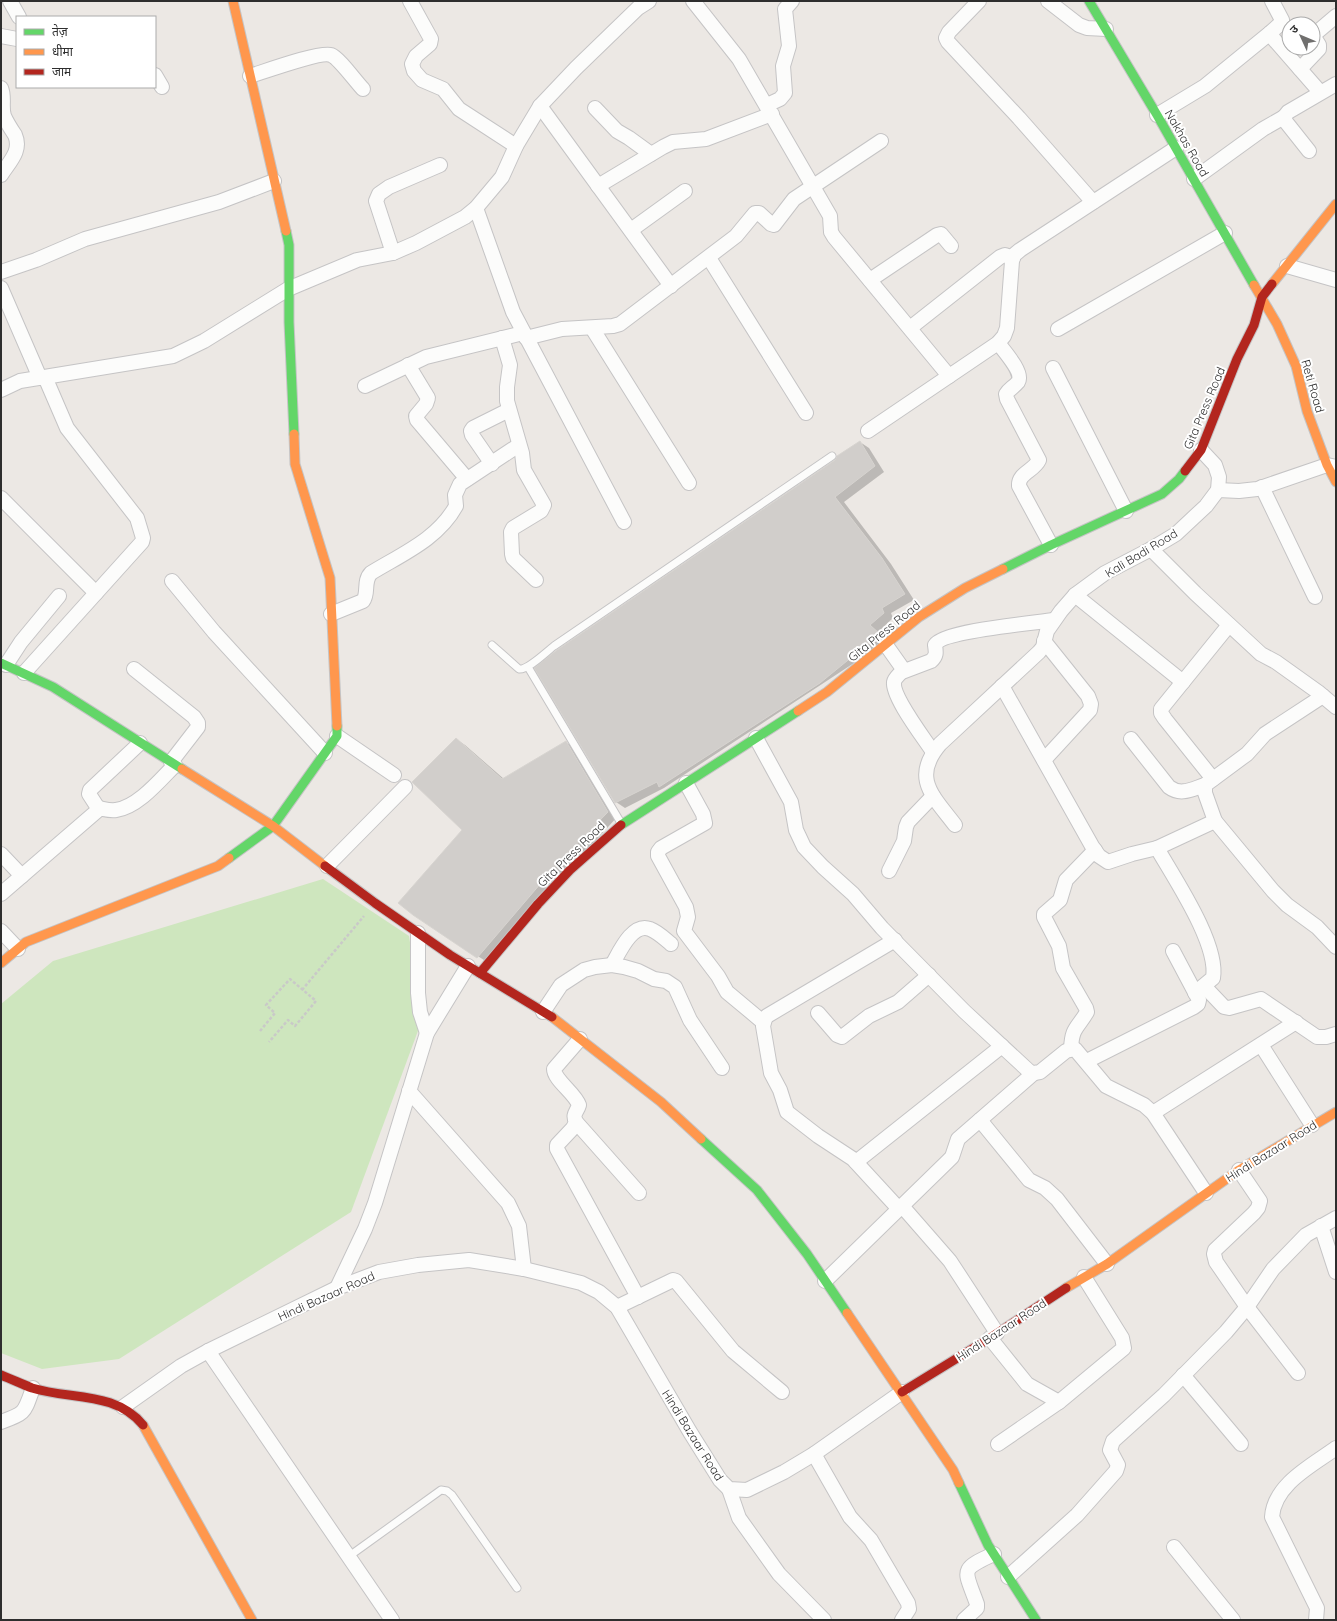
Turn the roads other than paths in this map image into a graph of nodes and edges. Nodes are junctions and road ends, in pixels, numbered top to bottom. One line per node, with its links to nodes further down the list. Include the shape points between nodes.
1 (10, 1): 11 (street)
2 (233, 1): 18 (street)
3 (410, 1): 31 (street, via 431,38 430,44 416,56 412,64 414,71 422,80 443,89 467,115)
4 (649, 1): 25 (street, via 638,8 587,57)
5 (693, 1): 27 (street, via 739,59)
6 (792, 1): 27 (street, via 785,9 789,46 783,66 785,93)
7 (979, 1): 42 (street, via 949,32 946,38 948,42)
8 (1048, 1): 13 (street, via 1079,25)
9 (1089, 1): 13 (street, Nakhas Road)
10 (1272, 1): 14 (street, via 1282,20)
11 (18, 16)
12 (1336, 16): 17 (street, via 1316,33 1314,37 1319,49)
13 (1106, 29): 28 (street, Nakhas Road)
14 (1270, 33): 17 (street); 28 (street, via 1205,86)
15 (1, 36): 16 (street)
16 (16, 39)
17 (1300, 69): 24 (street)
18 (250, 76): 23 (street, via 317,56 331,55); 38 (street)
19 (156, 77): 21 (street)
20 (1336, 84): 24 (street)
21 (162, 87)
22 (1, 88): 36 (street, via 4,115 18,146)
23 (363, 89)
24 (1320, 92): 29 (street)
25 (540, 106): 31 (street); 39 (street)
26 (595, 108): 34 (street, via 617,131)
27 (769, 110): 34 (street, via 706,139 674,142); 40 (street)
28 (1157, 115): 32 (street, Nakhas Road)
29 (1284, 117): 33 (street); 37 (street, via 1263,129)
30 (881, 141): 40 (street)
31 (516, 146): 44 (street, via 502,177)
32 (1176, 148): 37 (street, Nakhas Road); 42 (street)
33 (1309, 151)
34 (651, 154): 39 (street)
35 (440, 165): 48 (street, via 388,187 379,194 376,201)
36 (1, 174)
37 (1194, 179): 46 (street, Nakhas Road)
38 (274, 181): 52 (street, via 219,202 85,239); 57 (street, via 289,245)
39 (598, 186): 45 (street)
40 (812, 186): 49 (street, via 791,202 774,225 759,213 755,213 736,236); 53 (street, via 830,216 831,232 834,237)
41 (685, 191): 45 (street)
42 (1093, 202): 50 (street, via 1020,250)
43 (1336, 204): 51 (street)
44 (476, 208): 48 (street, via 464,218); 62 (street, via 513,312)
45 (631, 230): 55 (street)
46 (1225, 233): 58 (street, Nakhas Road); 61 (street)
47 (951, 246): 53 (street, via 941,234 937,235)
48 (393, 253): 57 (street, via 357,260)
49 (709, 258): 55 (street); 72 (street)
50 (1013, 258): 60 (street, via 1005,255 1000,257); 64 (street, via 1007,328)
51 (1287, 266): 54 (street); 58 (street)
52 (1, 272)
53 (870, 280): 60 (street)
54 (1336, 280)
55 (671, 286): 59 (street, via 620,324)
56 (1, 288): 68 (street)
57 (288, 289): 68 (street, via 204,341 173,356); 95 (street, via 296,464 330,578)
58 (1262, 298): 75 (street, Gita Press Road, via 1254,325); 78 (street, Reti Road, via 1296,366 1306,411)
59 (592, 328): 62 (street, via 562,329); 81 (street)
60 (910, 328): 67 (street)
61 (1058, 329)
62 (525, 335): 63 (street); 86 (street)
63 (502, 338): 65 (street, via 434,355); 71 (street, via 510,365 507,387)
64 (998, 343): 67 (street); 87 (street, via 1019,371 1017,382 1006,394 1007,399 1039,460 1037,465 1021,476 1019,486)
65 (408, 366): 69 (street); 79 (street, via 428,398 416,416 417,420)
66 (1053, 368): 85 (street)
67 (949, 376): 73 (street)
68 (43, 377): 70 (street, via 20,380); 91 (street, via 67,428 137,518 144,538)
69 (365, 386)
70 (1, 390)
71 (509, 410): 74 (street); 77 (street, via 471,431)
72 (806, 413)
73 (868, 431)
74 (519, 445): 77 (street); 89 (street, via 524,470 544,505 541,511 511,532 512,554 516,562)
75 (1201, 450): 83 (street, via 1215,465 1219,476); 85 (street, Gita Press Road, via 1179,479 1162,494)
76 (832, 456): 102 (lane, via 554,646)
77 (492, 464): 79 (street)
78 (1332, 466): 80 (street, Reti Road); 82 (street)
79 (467, 479): 95 (street, via 456,489 456,506 430,538 371,573 366,581 365,598 360,603)
80 (1336, 482)
81 (689, 483)
82 (1262, 487): 83 (street, via 1248,490); 94 (street)
83 (1218, 490): 88 (street, Kali Badi Road, via 1206,506 1176,534)
84 (1, 498): 91 (street)
85 (1126, 511): 87 (street, Gita Press Road)
86 (624, 522)
87 (1051, 545): 100 (street, Gita Press Road, via 965,588 919,617)
88 (1151, 549): 92 (street, Kali Badi Road, via 1105,573); 97 (street)
89 (536, 580)
90 (172, 581): 115 (street, via 214,632)
91 (96, 593): 105 (street)
92 (1075, 595): 96 (street, Kali Badi Road); 106 (street)
93 (59, 596): 101 (street)
94 (1315, 597)
95 (331, 614): 110 (street)
96 (1058, 615): 98 (street, Kali Badi Road, via 1047,631); 104 (street, via 961,633 938,640 935,645 936,654 931,661)
97 (1229, 625): 106 (street); 108 (street, via 1261,654)
98 (1044, 641): 107 (street, Kali Badi Road, via 1039,652); 116 (street, via 1088,696 1091,704 1090,710)
99 (492, 645): 102 (lane, via 519,669)
100 (886, 645): 104 (street, via 903,669); 111 (street, Gita Press Road, via 827,692)
101 (3, 664): 105 (street)
102 (528, 667): 125 (lane)
103 (134, 669): 117 (street, via 198,722 198,727)
104 (902, 672): 114 (street, via 896,677 894,684 899,699)
105 (24, 673): 113 (street, via 53,687)
106 (1183, 682): 119 (street, via 1161,709 1161,714)
107 (1002, 686): 114 (street, Kali Badi Road); 116 (street)
108 (1323, 696): 109 (street); 119 (street, via 1265,734 1247,754)
109 (1336, 707)
110 (337, 736): 115 (street); 118 (street)
111 (756, 738): 120 (street, Gita Press Road); 137 (street, via 791,802 796,830 804,847 853,894)
112 (1131, 739): 119 (street, via 1175,792)
113 (140, 743): 117 (street); 123 (street, via 90,790 89,794)
114 (933, 752): 122 (street, via 927,765 926,779)
115 (324, 754): 127 (street)
116 (1044, 760): 129 (street)
117 (173, 764): 123 (street, via 138,801 127,807 111,810); 127 (street)
118 (394, 775)
119 (1209, 782): 124 (street, via 1206,793)
120 (686, 783): 125 (street, Gita Press Road); 149 (street, via 703,814 705,823 661,848 658,856 686,907 688,917 684,931 727,992)
121 (405, 786): 131 (street)
122 (934, 796): 126 (street); 132 (street, via 908,822 904,842)
123 (98, 808): 133 (street)
124 (1215, 821): 128 (street); 139 (street, via 1273,891 1317,927)
125 (622, 824): 144 (street, Gita Press Road, via 594,846)
126 (955, 825)
127 (273, 826): 131 (street); 140 (street, via 218,866 26,942)
128 (1157, 848): 129 (street, via 1108,862); 146 (street, via 1203,929 1214,973 1213,978)
129 (1095, 850): 156 (street, via 1066,880 1060,900 1044,914 1060,946 1063,968 1087,1012 1074,1029)
130 (1, 854): 133 (street)
131 (327, 866): 136 (street)
132 (889, 872)
133 (22, 876): 134 (street)
134 (1, 894)
135 (1, 931): 140 (street)
136 (418, 933): 144 (street); 151 (street, via 418,993 420,1012)
137 (895, 940): 145 (street); 149 (street, via 767,1016)
138 (671, 944): 143 (street, via 649,928 642,928 630,936)
139 (1336, 948)
140 (18, 949): 142 (street)
141 (1173, 951): 146 (street)
142 (1, 963)
143 (612, 965): 147 (street, via 584,970 568,979); 158 (street, via 638,971 675,987 690,1020)
144 (474, 970): 147 (street); 151 (street)
145 (929, 975): 148 (street, via 898,1002 869,1016 842,1037 837,1035); 155 (street)
146 (1200, 990): 150 (street, via 1229,1008 1261,999); 157 (street, via 1198,1004 1194,1007)
147 (543, 1012): 153 (street)
148 (818, 1013)
149 (763, 1022): 166 (street, via 771,1073 787,1112)
150 (1296, 1022): 152 (street, via 1317,1037); 154 (street)
151 (427, 1033): 160 (street)
152 (1336, 1034)
153 (580, 1040): 164 (street, via 554,1069 555,1075 577,1099 579,1105 574,1113); 177 (street, via 661,1102 757,1190)
154 (1261, 1045): 162 (street); 165 (street)
155 (1002, 1046): 159 (street); 166 (street)
156 (1070, 1049): 157 (street, via 1075,1049); 159 (street)
157 (1086, 1061): 162 (street, via 1106,1086 1144,1105)
158 (722, 1068)
159 (1034, 1074): 163 (street)
160 (409, 1092): 174 (street, via 508,1203 519,1226); 178 (street, via 375,1203)
161 (1336, 1112): 165 (street, Hindi Bazaar Road)
162 (1153, 1113): 169 (street)
163 (980, 1120): 170 (street, via 958,1139 952,1157); 173 (street, via 1029,1180 1045,1188 1057,1199)
164 (576, 1122): 168 (street); 179 (street, via 574,1128 557,1145 558,1154)
165 (1312, 1125): 167 (street, Hindi Bazaar Road)
166 (856, 1162): 170 (street)
167 (1239, 1170): 169 (street, Hindi Bazaar Road); 181 (street, via 1260,1201 1258,1208 1215,1250 1214,1254 1216,1262)
168 (639, 1193)
169 (1206, 1193): 173 (street, Hindi Bazaar Road)
170 (901, 1207): 177 (street); 182 (street, via 950,1261)
171 (1336, 1218): 172 (street)
172 (1321, 1226): 175 (street); 181 (street, via 1306,1235 1273,1269)
173 (1107, 1264): 176 (street, Hindi Bazaar Road)
174 (524, 1268): 178 (street, Hindi Bazaar Road, via 468,1260 418,1265 379,1272); 180 (street, Hindi Bazaar Road, via 581,1282 599,1292)
175 (1336, 1272)
176 (1084, 1277): 182 (street, Hindi Bazaar Road); 190 (street, via 1122,1338 1124,1348)
177 (825, 1281): 189 (street)
178 (337, 1288): 183 (street, Hindi Bazaar Road)
179 (638, 1298): 180 (street); 188 (street, via 672,1280 676,1281 733,1351)
180 (617, 1307): 197 (street, Hindi Bazaar Road, via 690,1432 720,1480)
181 (1247, 1307): 184 (street); 186 (street)
182 (993, 1336): 189 (street, Hindi Bazaar Road); 190 (street, via 1027,1384)
183 (208, 1351): 191 (street, Hindi Bazaar Road, via 180,1366); 200 (street)
184 (1298, 1373)
185 (1, 1375): 187 (street)
186 (1183, 1375): 194 (street); 201 (street, via 1113,1441 1110,1450 1118,1465 1115,1474 1077,1515)
187 (33, 1388): 191 (street, via 98,1399); 192 (street, via 23,1412)
188 (782, 1392)
189 (902, 1392): 196 (street, Hindi Bazaar Road); 199 (street, via 953,1470)
190 (1059, 1402): 193 (street)
191 (123, 1407): 203 (street, via 135,1415 145,1427)
192 (1, 1422)
193 (998, 1444)
194 (1241, 1444)
195 (1336, 1448): 210 (street, via 1285,1487 1273,1509 1272,1517 1317,1608)
196 (814, 1454): 197 (street, Hindi Bazaar Road, via 747,1490); 206 (street, via 850,1517 871,1540 908,1603 909,1609)
197 (729, 1489): 205 (street, via 739,1518 775,1567)
198 (1174, 1547): 209 (street)
199 (994, 1554): 201 (street); 207 (street, via 969,1568 967,1576 977,1608)
200 (348, 1557): 202 (lane, via 441,1490 447,1491); 204 (street)
201 (1008, 1577): 208 (street)
202 (517, 1588)
203 (252, 1620)
204 (392, 1620)
205 (824, 1620)
206 (902, 1620)
207 (964, 1620)
208 (1036, 1620)
209 (1233, 1620)
210 (1316, 1620)

